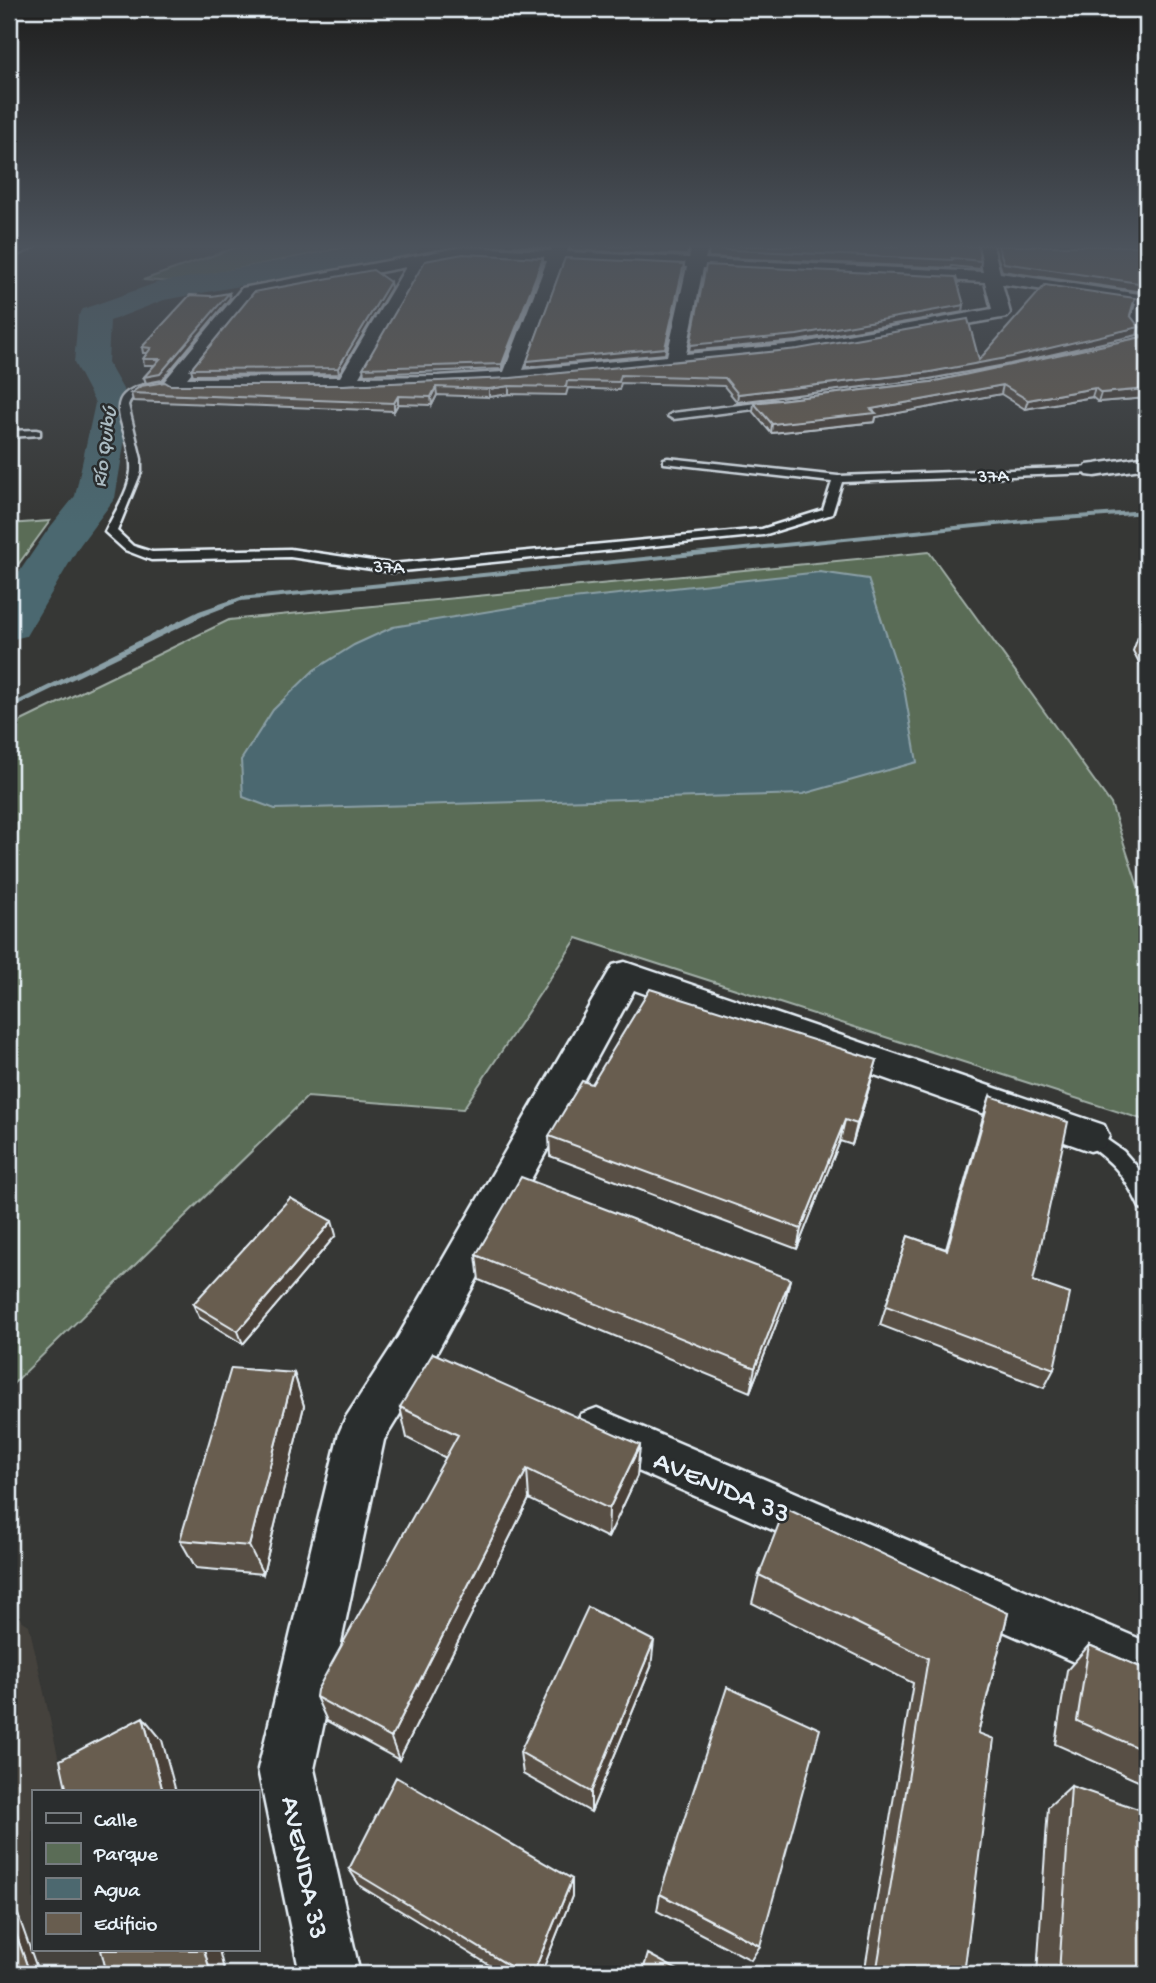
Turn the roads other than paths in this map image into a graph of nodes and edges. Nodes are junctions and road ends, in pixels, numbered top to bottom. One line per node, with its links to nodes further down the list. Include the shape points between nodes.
1 (210, 339): 8 (street)
2 (372, 339): 9 (street)
3 (525, 339): 7 (street)
4 (680, 339): 6 (street)
5 (856, 339): 6 (street)
6 (675, 361): 7 (street)
7 (511, 377): 9 (street)
8 (172, 384): 9 (street); 17 (lane, 37A, via 133,390 126,396 122,415 137,472 111,532 129,548 150,556 289,553 392,568 763,532 828,512)
9 (345, 384)
10 (792, 402): 11 (lane)
11 (674, 416)
12 (36, 433): 13 (lane)
13 (9, 434)
14 (668, 461): 17 (lane, 37A)
15 (1147, 461): 16 (street, 37A)
16 (1095, 470): 17 (lane, 37A)
17 (838, 479)
18 (1090, 1136): 19 (lane, via 1131,1171); 22 (street, AVENIDA 33, via 625,974 433,1359 362,1433 286,1769)
19 (1147, 1202)
20 (553, 1411): 21 (street, AVENIDA 33)
21 (1147, 1668)
22 (330, 1974)

